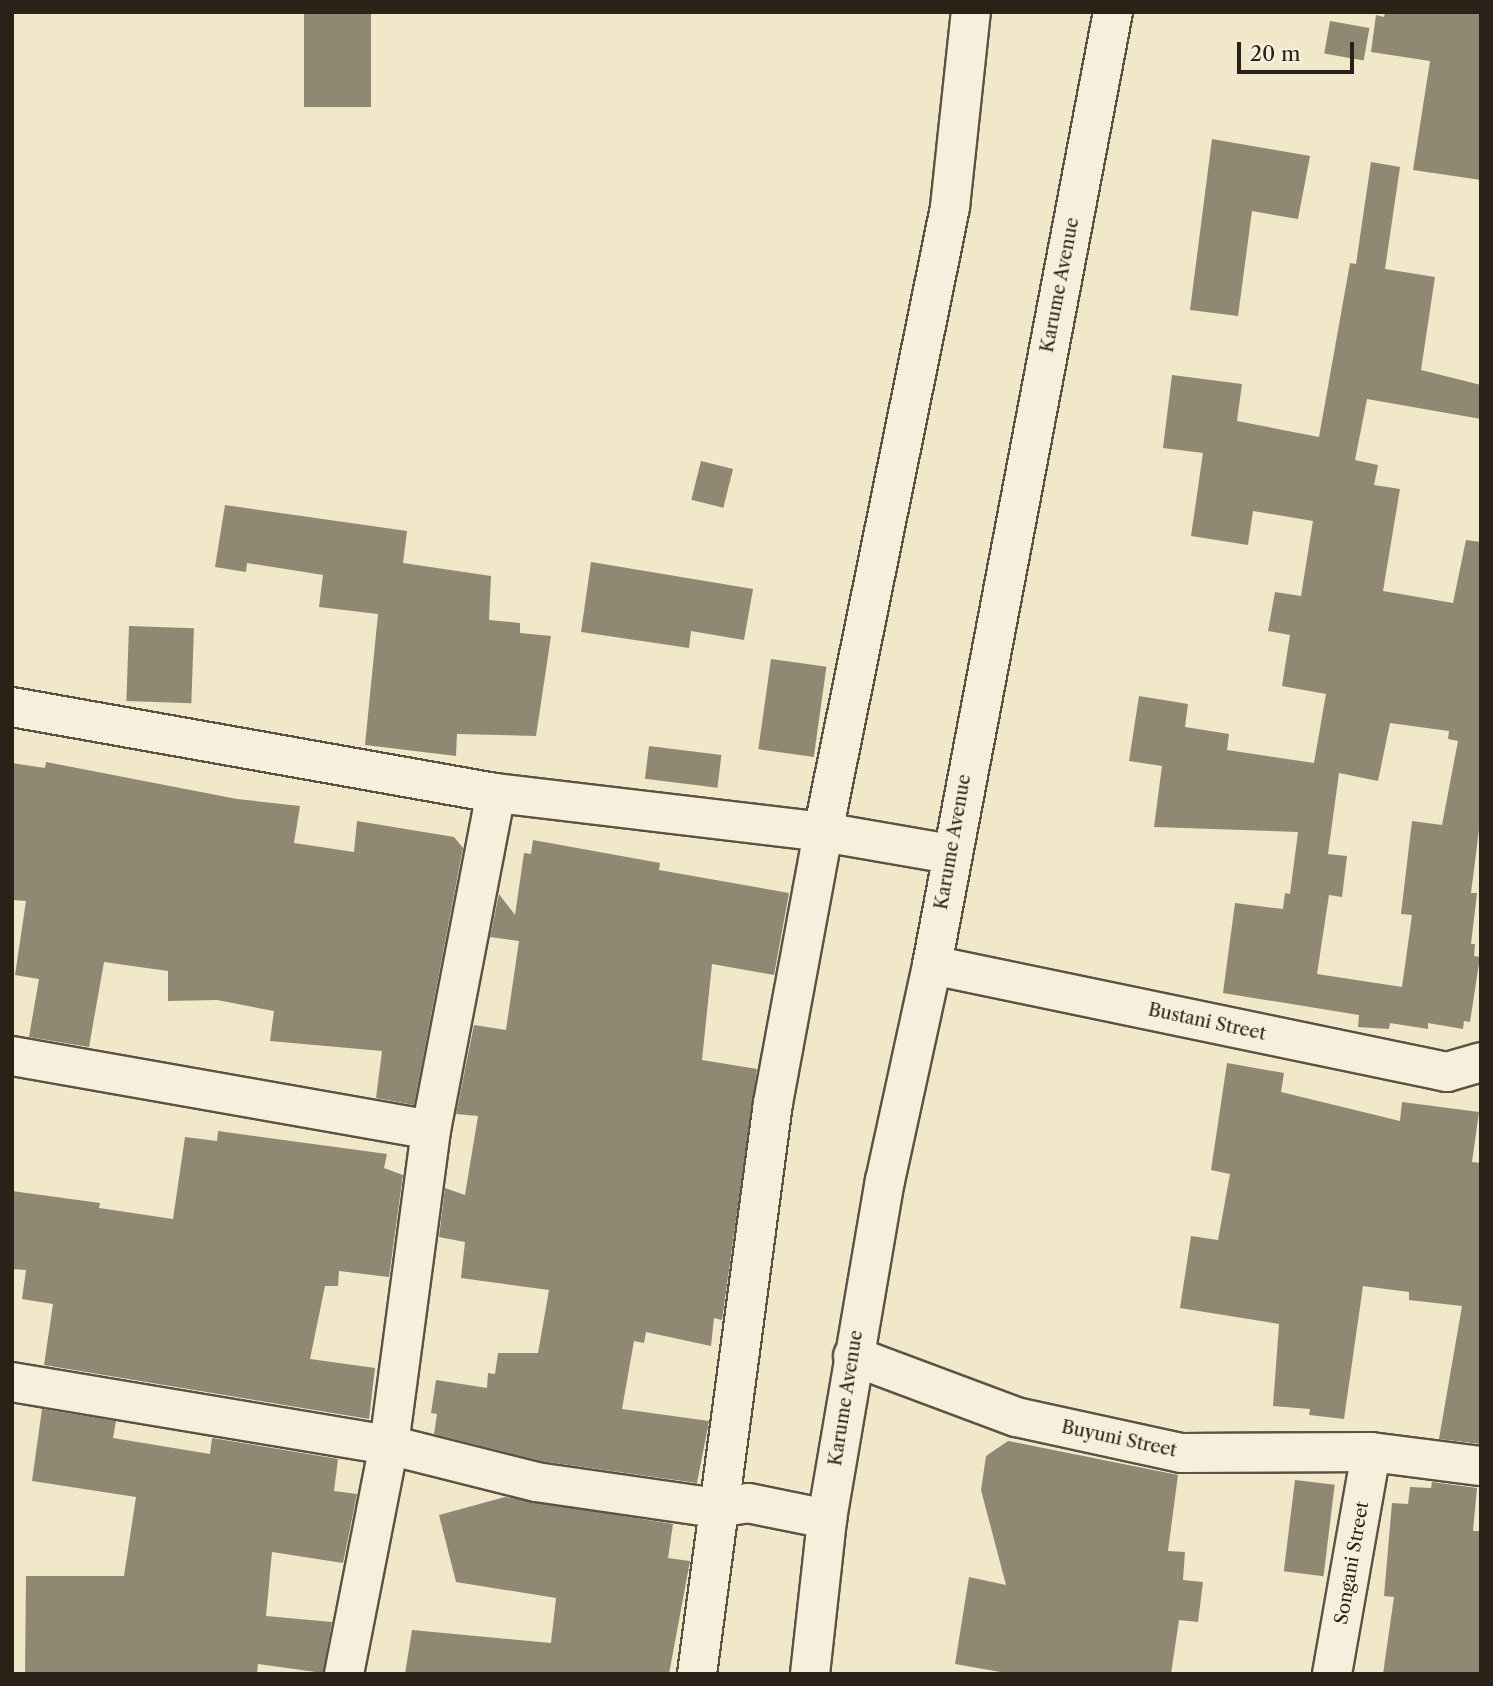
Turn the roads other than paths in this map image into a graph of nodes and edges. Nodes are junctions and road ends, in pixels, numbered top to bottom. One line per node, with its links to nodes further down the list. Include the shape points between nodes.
1 (971, 12): 5 (street, via 950,207)
2 (1113, 12): 6 (street, Karume Avenue)
3 (12, 707): 4 (street)
4 (496, 793): 5 (street); 10 (street)
5 (823, 832): 6 (street); 16 (street, via 773,1103)
6 (935, 851): 7 (street, Karume Avenue)
7 (932, 965): 9 (street, Bustani Street, via 1447,1072); 11 (street, Karume Avenue)
8 (12, 1056): 10 (street)
9 (1481, 1062)
10 (431, 1130): 13 (street)
11 (853, 1356): 14 (street, Buyuni Street, via 1016,1417 1181,1453); 17 (street, Karume Avenue)
12 (12, 1382): 13 (street)
13 (389, 1445): 16 (street, via 536,1482); 18 (street)
14 (1371, 1452): 15 (street, Buyuni Street); 21 (street, Songani Street)
15 (1481, 1466)
16 (733, 1506): 17 (street); 19 (street)
17 (811, 1515): 20 (street, Karume Avenue)
18 (344, 1674)
19 (697, 1674)
20 (810, 1674)
21 (1332, 1674)

